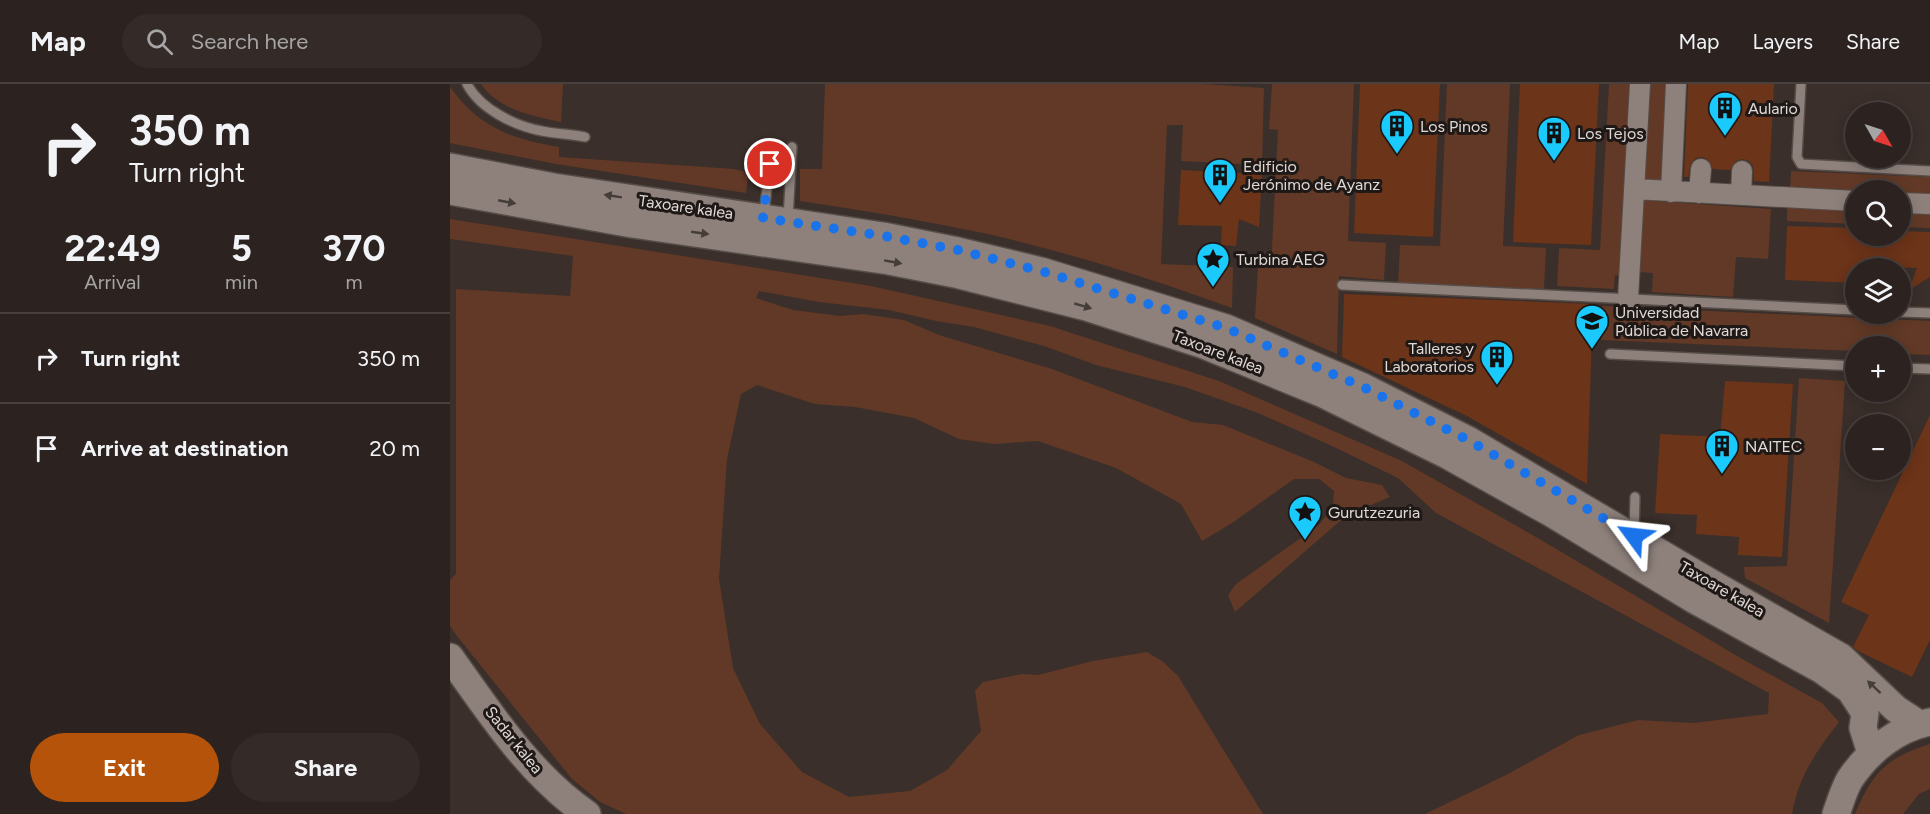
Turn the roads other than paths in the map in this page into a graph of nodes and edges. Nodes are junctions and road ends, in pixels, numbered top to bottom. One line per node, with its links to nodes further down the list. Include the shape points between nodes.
1 (467, 84): 5 (lane, via 473,95 490,109 516,123)
2 (1640, 84): 12 (street)
3 (1676, 84): 14 (street)
4 (1801, 84): 11 (lane, via 1798,162)
5 (585, 137)
6 (772, 145): 20 (lane)
7 (792, 147): 20 (lane)
8 (450, 167): 20 (street, Taxoare kalea, one-way to 8, via 565,189)
9 (1701, 169): 15 (street)
10 (1742, 171): 16 (street)
11 (1930, 171)
12 (1634, 189): 14 (street); 22 (street)
13 (450, 191): 34 (street, Taxoare kalea, one-way to 34, via 955,274 1086,307 1204,345 1321,393 1447,454 1822,670 1850,690 1865,713 1863,728)
14 (1671, 192): 15 (street)
15 (1699, 193): 16 (street)
16 (1741, 195): 17 (street)
17 (1845, 200)
18 (1911, 203): 19 (street)
19 (1930, 204)
20 (775, 220): 31 (street, Taxoare kalea, via 958,250 1041,271 1226,328 1363,387 1468,440)
21 (1342, 285): 22 (lane)
22 (1629, 299): 23 (lane)
23 (1845, 309)
24 (1911, 312): 25 (lane)
25 (1930, 313)
26 (1610, 354): 27 (lane)
27 (1845, 365)
28 (1911, 368): 29 (lane)
29 (1930, 369)
30 (1635, 497): 31 (lane)
31 (1634, 536): 33 (street, Taxoare kalea, one-way to 31, via 1896,709 1841,657)
32 (450, 657): 35 (street, Sadar kalea, via 527,760 569,802)
33 (1924, 723): 34 (street, via 1893,736)
34 (1871, 753): 36 (street, via 1849,780)
35 (587, 814)
36 (1836, 814)

